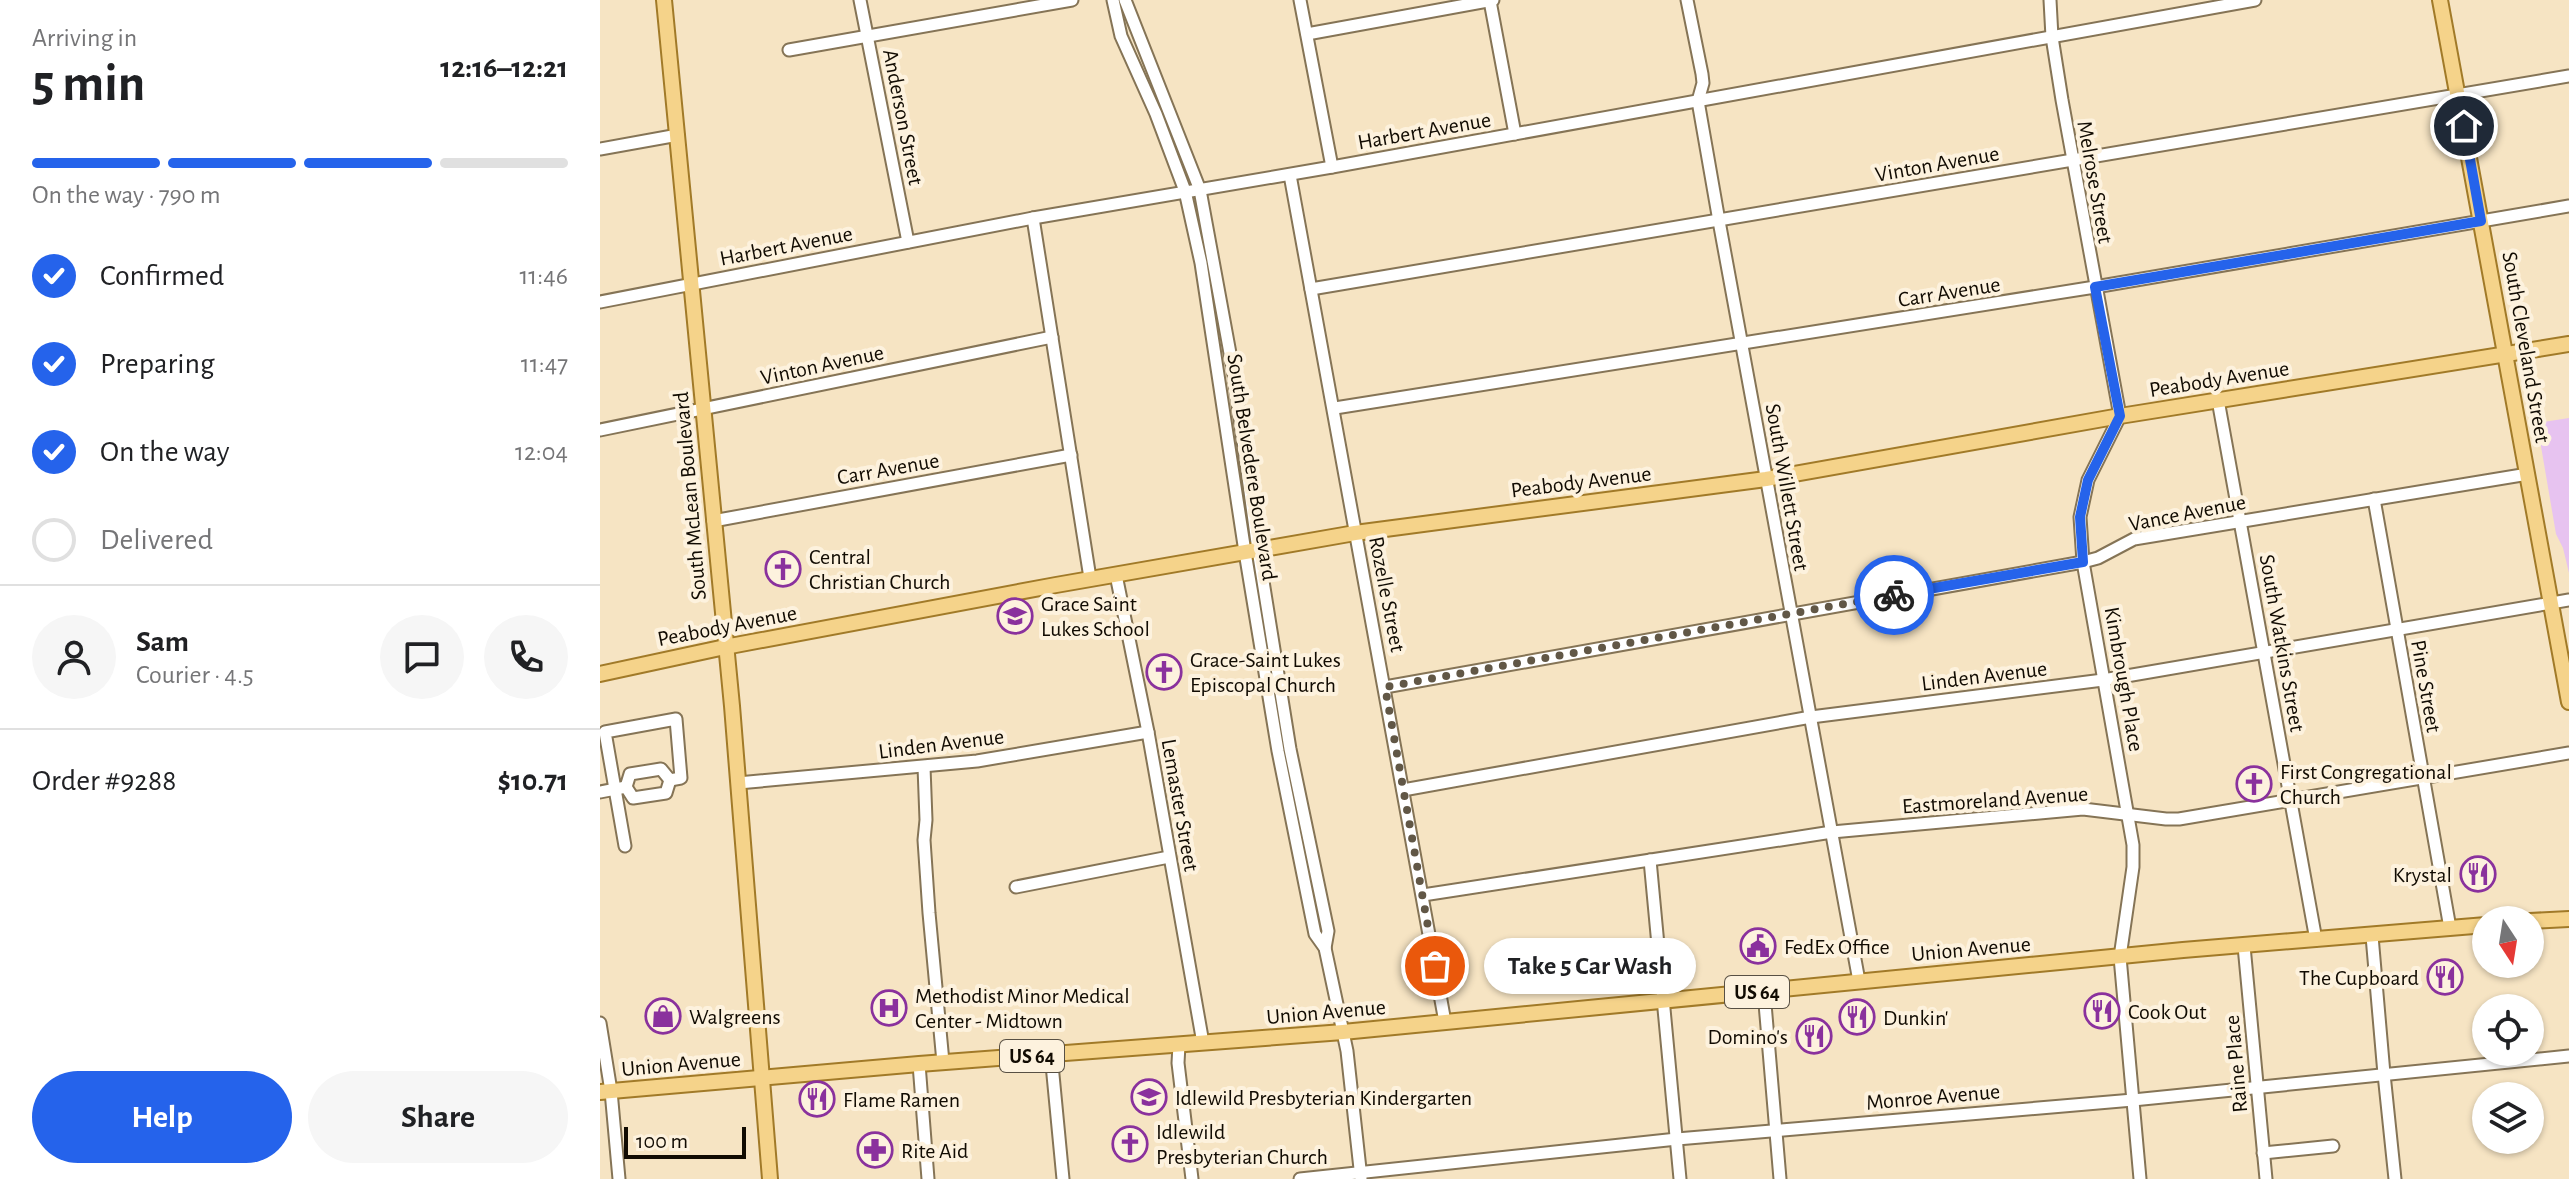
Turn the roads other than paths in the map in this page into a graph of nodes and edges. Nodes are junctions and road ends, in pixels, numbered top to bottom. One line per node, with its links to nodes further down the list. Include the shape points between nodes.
1 (664, 0): 21 (main road, South McLean Boulevard)
2 (860, 0): 14 (street, Anderson Street)
3 (1072, 0): 14 (street)
4 (1113, 0): 27 (street, South Belvedere Boulevard, via 1121,36)
5 (1125, 0): 26 (street, South Belvedere Boulevard)
6 (1300, 0): 13 (street)
7 (1492, 0): 13 (street); 20 (street)
8 (1687, 0): 19 (street, South Willett Street, via 1703,83)
9 (2050, 0): 15 (street, Melrose Street)
10 (2255, 0): 12 (street, Harbert Avenue)
11 (2440, 0): 18 (main road, South Cleveland Street)
12 (2202, 5): 15 (street, Harbert Avenue)
13 (1307, 34): 24 (street)
14 (868, 35): 16 (street); 32 (street, Anderson Street)
15 (2052, 37): 19 (street, Harbert Avenue); 23 (street, Melrose Street)
16 (789, 50)
17 (2569, 76): 18 (street, Vinton Avenue)
18 (2458, 95): 23 (street, Vinton Avenue); 31 (main road, South Cleveland Street)
19 (1698, 101): 20 (street, Harbert Avenue); 30 (street, South Willett Street)
20 (1515, 134): 24 (street, Harbert Avenue)
21 (678, 135): 22 (street); 33 (main road, South McLean Boulevard)
22 (600, 149)
23 (2072, 160): 30 (street, Vinton Avenue); 34 (street, Melrose Street)
24 (1332, 167): 25 (street, Harbert Avenue)
25 (1290, 175): 26 (street, Harbert Avenue); 35 (street, Rozelle Street)
26 (1200, 190): 27 (street, Harbert Avenue); 41 (street, South Belvedere Boulevard)
27 (1185, 191): 29 (street, Harbert Avenue); 42 (street, South Belvedere Boulevard)
28 (2569, 206): 31 (street, Carr Avenue)
29 (1033, 218): 32 (street, Harbert Avenue); 37 (street)
30 (1719, 221): 35 (street, Vinton Avenue); 39 (street, South Willett Street)
31 (2481, 221): 34 (street, Carr Avenue); 40 (main road, South Cleveland Street)
32 (908, 242): 33 (street, Harbert Avenue)
33 (692, 284): 36 (street, Harbert Avenue); 45 (main road, South McLean Boulevard)
34 (2095, 287): 39 (street, Carr Avenue); 46 (street, Melrose Street)
35 (1311, 289): 44 (street, Rozelle Street)
36 (600, 302)
37 (1052, 337): 45 (street, Vinton Avenue); 48 (street)
38 (2569, 344): 40 (main road, Peabody Avenue)
39 (1742, 345): 44 (street, Carr Avenue); 50 (street, South Willett Street)
40 (2506, 355): 43 (main road, Peabody Avenue); 49 (main road, South Cleveland Street)
41 (1234, 375): 42 (street); 55 (street, South Belvedere Boulevard)
42 (1218, 377): 55 (street, South Belvedere Boulevard)
43 (2218, 400): 46 (main road, Peabody Avenue); 53 (street, South Watkins Street)
44 (1335, 408): 54 (street, Rozelle Street)
45 (703, 409): 47 (street, Vinton Avenue); 52 (main road, South McLean Boulevard)
46 (2120, 416): 50 (main road, Peabody Avenue); 56 (street, Kimbrough Place, via 2088,480 2080,517)
47 (600, 430)
48 (1071, 455): 52 (street, Carr Avenue); 58 (street)
49 (2528, 474): 51 (street, Vance Avenue); 60 (main road, South Cleveland Street)
50 (1766, 479): 54 (main road, Peabody Avenue); 61 (street, South Willett Street)
51 (2374, 499): 53 (street, Vance Avenue); 62 (street, Pine Street)
52 (713, 521): 63 (main road, South McLean Boulevard)
53 (2241, 522): 56 (street, Vance Avenue, via 2134,539); 64 (street, South Watkins Street)
54 (1355, 533): 55 (main road, Peabody Avenue); 67 (street, Rozelle Street)
55 (1252, 551): 57 (main road, Peabody Avenue); 100 (street, South Belvedere Boulevard, via 1278,751 1315,934 1325,948)
56 (2083, 562): 61 (street, Vance Avenue); 66 (street, Kimbrough Place)
57 (1116, 575): 58 (main road, Peabody Avenue); 70 (street, Lemaster Street)
58 (1090, 578): 63 (main road, Peabody Avenue)
59 (2569, 600): 60 (street, Linden Avenue)
60 (2552, 603): 62 (street, Linden Avenue); 68 (main road, South Cleveland Street)
61 (1791, 613): 67 (street, Vance Avenue); 69 (street, South Willett Street)
62 (2396, 630): 64 (street, Linden Avenue); 73 (street, Pine Street)
63 (725, 647): 65 (main road, Peabody Avenue); 75 (main road, South McLean Boulevard)
64 (2264, 652): 66 (street, Linden Avenue); 79 (street, South Watkins Street)
65 (600, 674)
66 (2103, 680): 69 (street, Linden Avenue); 80 (street, Kimbrough Place)
67 (1385, 687): 77 (street, Rozelle Street)
68 (2569, 702)
69 (1811, 717): 77 (street, Linden Avenue); 81 (street, South Willett Street)
70 (1148, 732): 72 (street, Linden Avenue); 83 (street, Lemaster Street)
71 (2569, 753): 73 (street, Eastmoreland Avenue)
72 (924, 767): 75 (street, Linden Avenue); 105 (street, via 924,840)
73 (2424, 777): 79 (street, Eastmoreland Avenue); 90 (street, Pine Street)
74 (670, 780): 76 (street, via 661,769 630,774); 76 (street, via 666,793 633,798); 76 (street, via 681,778 676,719 605,732)
75 (738, 783): 108 (main road, South McLean Boulevard)
76 (621, 788): 78 (street); 82 (street)
77 (1403, 790): 86 (street, Rozelle Street)
78 (600, 792)
79 (2291, 799): 80 (street, Eastmoreland Avenue, via 2179,819); 92 (street, South Watkins Street)
80 (2130, 815): 81 (street, Eastmoreland Avenue, via 2083,809); 94 (street, Kimbrough Place, via 2133,867)
81 (1832, 832): 84 (street, Eastmoreland Avenue); 95 (street, South Willett Street)
82 (625, 846)
83 (1169, 857): 85 (street); 101 (street, Lemaster Street)
84 (1650, 860): 86 (street, Eastmoreland Avenue); 97 (street)
85 (1016, 887)
86 (1423, 895): 98 (street, Rozelle Street)
87 (2569, 919): 88 (main road)
88 (2544, 920)
89 (2472, 926): 90 (main road, Union Avenue / US 64)
90 (2450, 928): 91 (main road, Union Avenue / US 64)
91 (2372, 936): 92 (main road, Union Avenue / US 64); 107 (street)
92 (2316, 940): 93 (main road, Union Avenue / US 64)
93 (2244, 946): 94 (main road, Union Avenue / US 64); 109 (street, Raine Place)
94 (2120, 957): 95 (main road, Union Avenue / US 64); 111 (street, Kimbrough Place)
95 (1859, 981): 96 (main road, Union Avenue / US 64)
96 (1764, 992): 97 (main road, Union Avenue / US 64); 112 (street)
97 (1665, 1000): 98 (main road, Union Avenue / US 64); 113 (street)
98 (1445, 1022): 100 (main road, Union Avenue / US 64)
99 (600, 1023): 110 (street)
100 (1343, 1032): 101 (main road, Union Avenue / US 64); 116 (street, South Belvedere Boulevard)
101 (1203, 1043): 102 (main road, Union Avenue / US 64)
102 (1179, 1045): 103 (main road, Union Avenue / US 64); 121 (street)
103 (1051, 1054): 105 (main road, Union Avenue / US 64); 120 (street)
104 (2569, 1056): 107 (street, Monroe Avenue)
105 (943, 1062): 106 (main road, Union Avenue / US 64)
106 (919, 1064): 108 (main road, Union Avenue / US 64); 119 (street)
107 (2384, 1074): 109 (street, Monroe Avenue); 127 (street)
108 (763, 1078): 110 (main road, Union Avenue / US 64); 118 (main road, South McLean Boulevard)
109 (2256, 1087): 111 (street, Monroe Avenue); 115 (street, Raine Place)
110 (606, 1091): 117 (street)
111 (2133, 1100): 112 (street, Monroe Avenue); 125 (street, Kimbrough Place)
112 (1776, 1130): 113 (street, Monroe Avenue); 124 (street)
113 (1677, 1139): 116 (street, Monroe Avenue); 123 (street)
114 (2333, 1146): 115 (street)
115 (2263, 1153): 126 (street, Raine Place)
116 (1361, 1176): 122 (street, Monroe Avenue)
117 (619, 1179)
118 (770, 1179)
119 (928, 1179)
120 (1063, 1179)
121 (1192, 1179)
122 (1300, 1179)
123 (1680, 1179)
124 (1780, 1179)
125 (2140, 1179)
126 (2266, 1179)
127 (2395, 1179)

